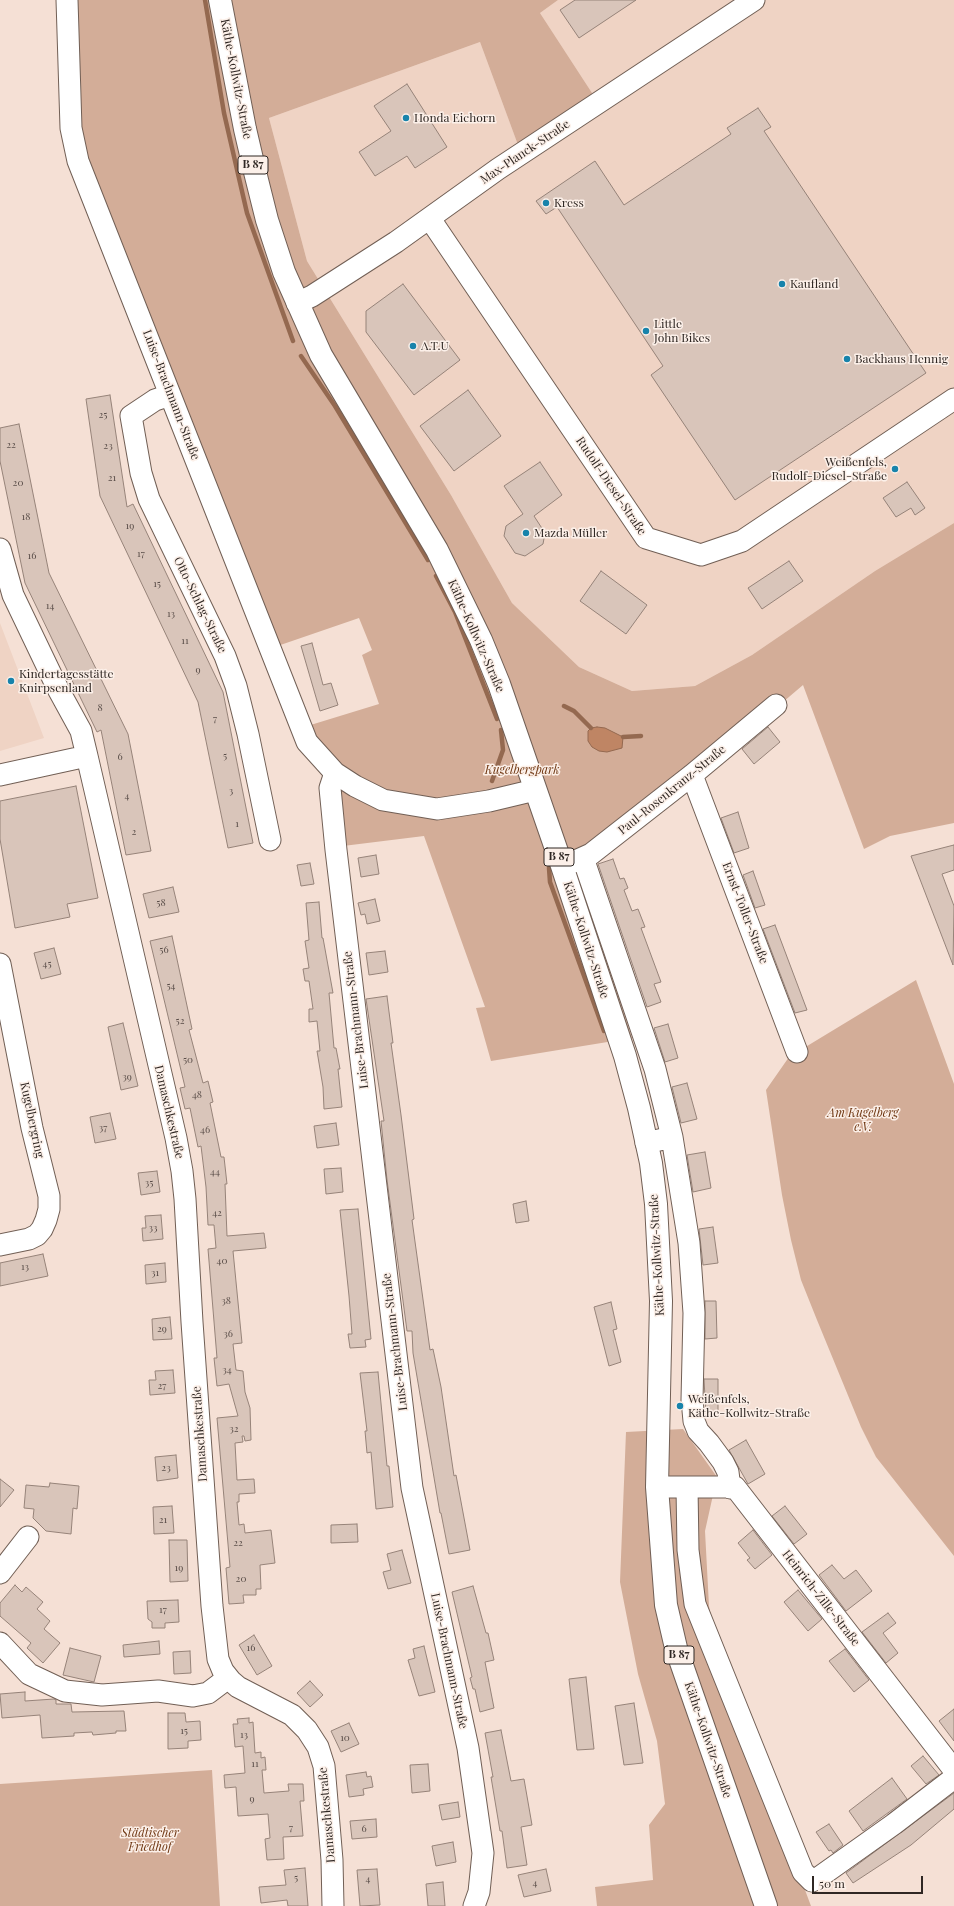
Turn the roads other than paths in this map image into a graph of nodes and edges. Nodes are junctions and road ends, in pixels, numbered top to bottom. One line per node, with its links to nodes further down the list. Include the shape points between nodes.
1 (67, 0): 6 (street, Luise-Brachmann-Straße, via 71,128 78,161)
2 (220, 0): 5 (main road, Käthe-Kollwitz-Straße / B 87, via 245,130 261,197 275,246)
3 (754, 0): 4 (street, Max-Planck-Straße, via 498,169)
4 (430, 219): 5 (street, Max-Planck-Straße, via 344,276); 7 (street, Rudolf-Diesel-Straße, via 646,538 702,555 742,541)
5 (297, 303): 14 (main road, Käthe-Kollwitz-Straße / B 87, via 321,355 437,550 462,600 499,684)
6 (170, 395): 11 (street, Luise-Brachmann-Straße, via 307,742); 15 (street, Otto-Schlag-Straße, via 155,400 131,416 141,473 150,499 225,656 236,686)
7 (954, 399)
8 (0, 549): 10 (street, via 13,595 42,658 81,731)
9 (776, 705): 13 (street, Paul-Rosenkranz-Straße)
10 (87, 756): 12 (street); 29 (street, Damaschkestraße, via 182,1171 212,1606 218,1659)
11 (335, 773): 14 (street, Luise-Brachmann-Straße, via 383,800 437,809 489,801); 33 (street, Luise-Brachmann-Straße, via 330,788 336,850 412,1488 468,1748 483,1854 479,1892)
12 (0, 775)
13 (692, 775): 16 (street, Paul-Rosenkranz-Straße); 19 (street, Ernst-Toller-Straße)
14 (535, 790): 17 (main road, Käthe-Kollwitz-Straße / B 87)
15 (270, 840)
16 (583, 858): 17 (street, Paul-Rosenkranz-Straße); 20 (street, via 655,1069)
17 (562, 866): 21 (main road, Käthe-Kollwitz-Straße / B 87, via 625,1056)
18 (0, 964): 22 (street, Kugelbergring, via 32,1128 49,1196 46,1220 37,1235)
19 (797, 1052)
20 (672, 1137): 21 (street); 25 (street, via 689,1243 694,1313 694,1422 698,1431 723,1462 728,1472)
21 (646, 1143): 23 (main road, Käthe-Kollwitz-Straße / B 87, via 656,1204 660,1250)
22 (0, 1245)
23 (657, 1487): 24 (street); 34 (main road, Käthe-Kollwitz-Straße / B 87, via 666,1605 676,1648)
24 (687, 1487): 25 (street); 31 (street, via 688,1550 695,1604 802,1872 812,1881 818,1878)
25 (730, 1488): 30 (street, Heinrich-Zille-Straße, via 735,1488)
26 (28, 1537): 27 (street)
27 (0, 1573)
28 (0, 1643): 29 (street, via 29,1674 65,1691 102,1696 158,1691 193,1696 208,1693)
29 (228, 1678): 32 (street, Damaschkestraße, via 238,1687 292,1715 307,1730 318,1747 324,1766)
30 (954, 1770)
31 (954, 1778)
32 (333, 1906)
33 (474, 1906)
34 (766, 1906)

